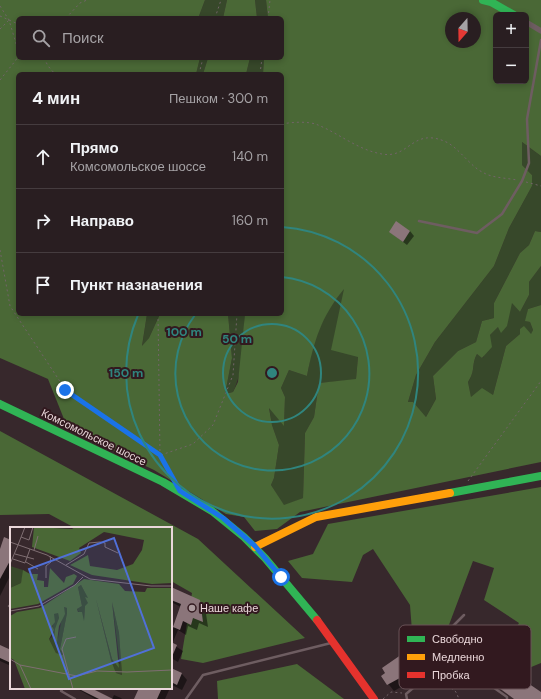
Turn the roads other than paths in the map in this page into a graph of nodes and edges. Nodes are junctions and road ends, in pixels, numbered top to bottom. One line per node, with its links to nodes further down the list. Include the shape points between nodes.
1 (483, 0): 2 (main road)
2 (509, 12)
3 (529, 24): 4 (street)
4 (541, 31)
5 (541, 40): 6 (lane, via 527,119 529,163 522,181 502,214 477,233)
6 (419, 220)
7 (0, 404): 9 (main road, Комсомольское шоссе, via 180,491 223,518)
8 (541, 476): 9 (main road, via 316,517)
9 (255, 546): 12 (main road, Комсомольское шоссе)
10 (464, 615): 11 (lane)
11 (453, 625)
12 (333, 643): 17 (lane, via 203,675); 18 (main road, Комсомольское шоссе)
13 (63, 689): 16 (lane)
14 (412, 689): 19 (lane, via 406,694)
15 (497, 689): 20 (lane)
16 (75, 699)
17 (186, 699)
18 (374, 699)
19 (407, 699)
20 (507, 699)

